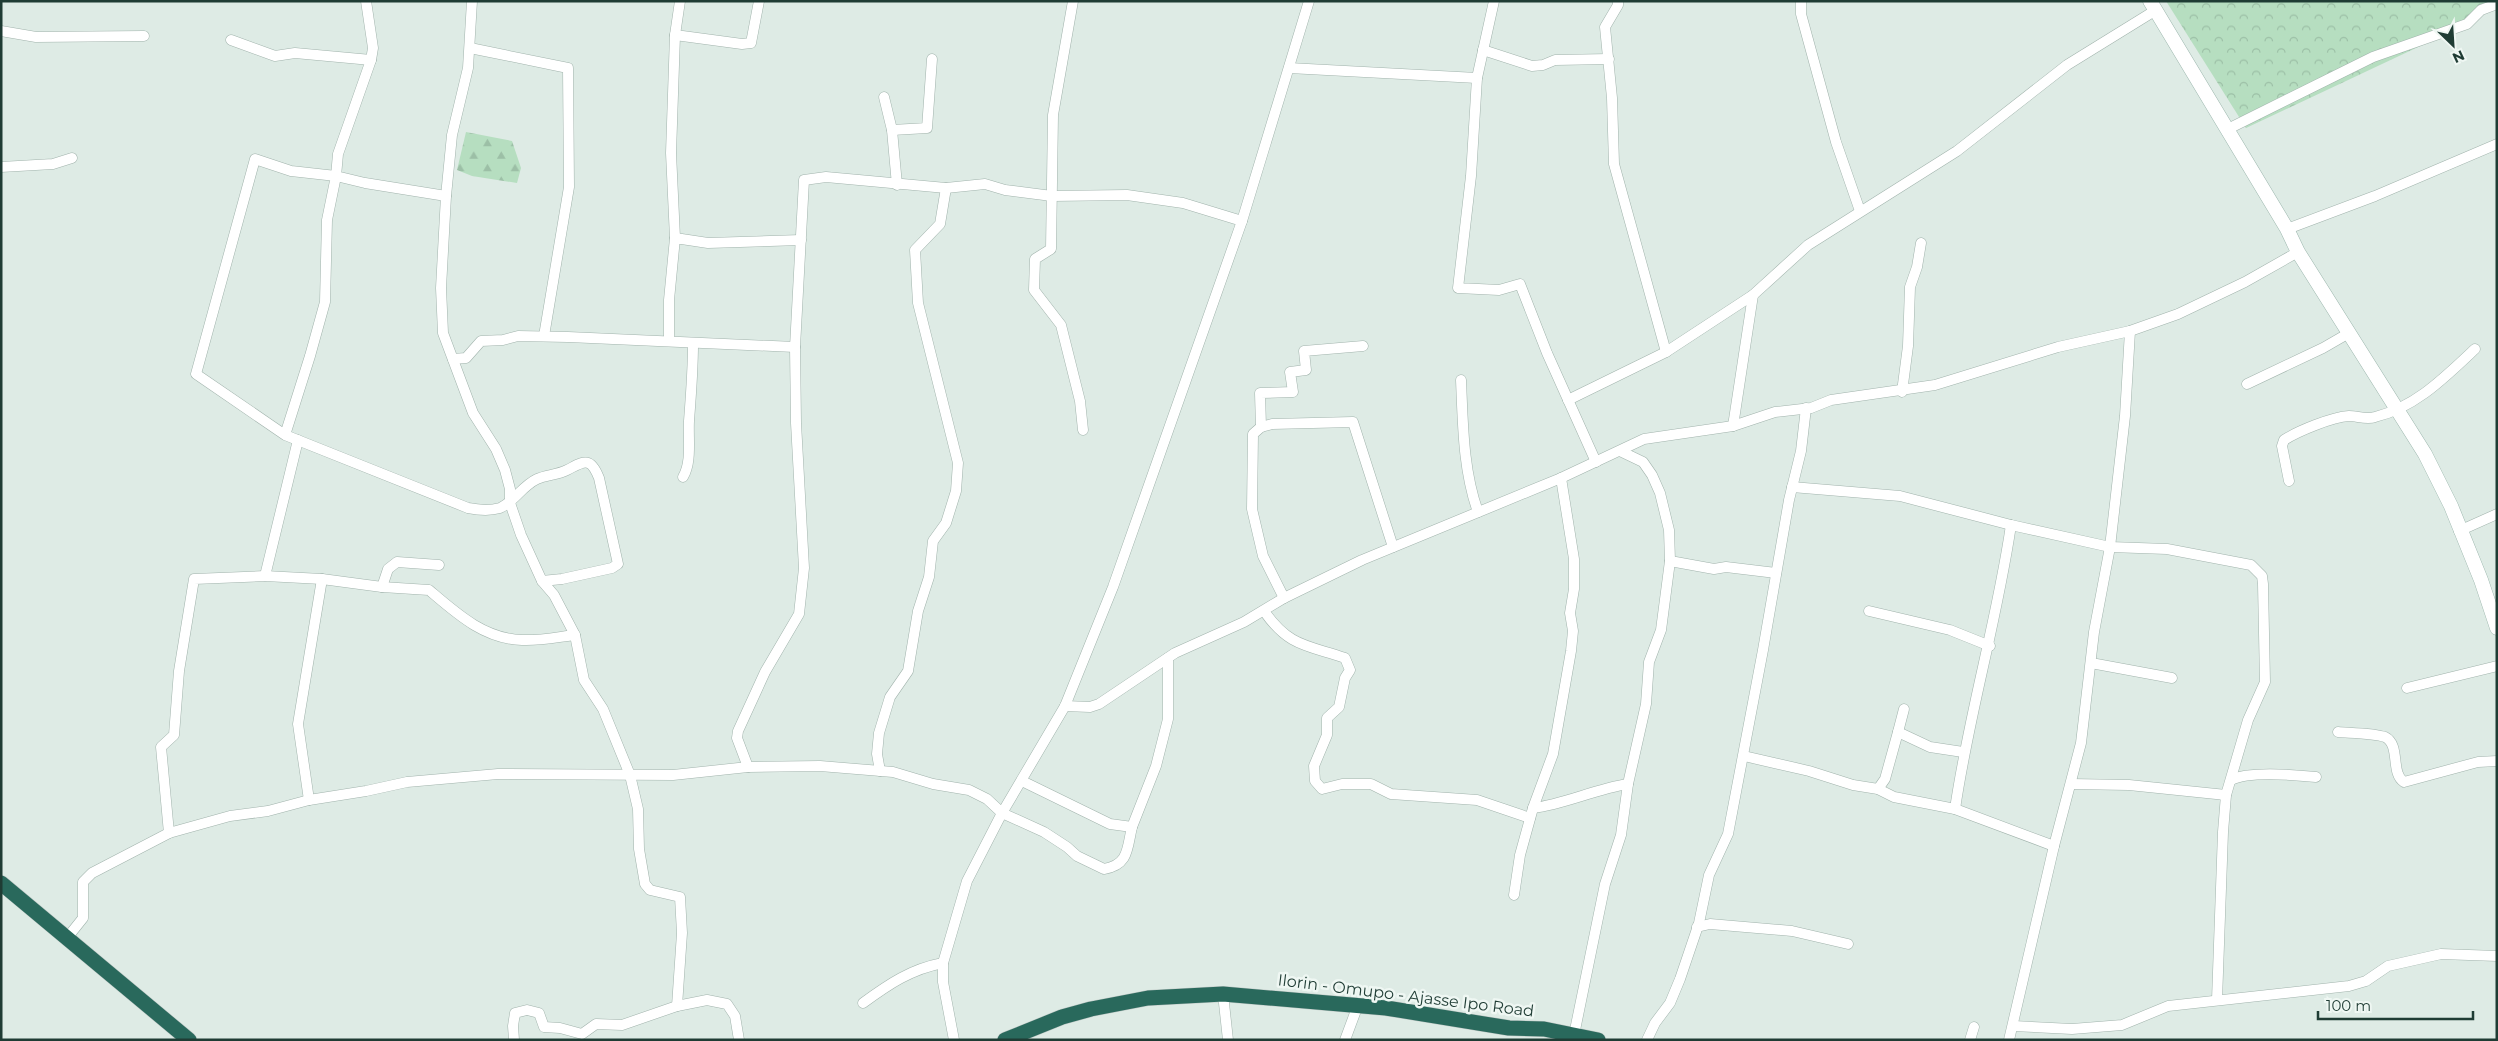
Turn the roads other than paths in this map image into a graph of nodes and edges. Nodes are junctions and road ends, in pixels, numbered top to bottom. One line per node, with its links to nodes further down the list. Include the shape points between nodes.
1 (366, 1): 20 (street)
2 (472, 1): 16 (street)
3 (680, 1): 13 (street)
4 (759, 1): 13 (street, via 751,43)
5 (1073, 1): 33 (street, via 1053,114)
6 (1309, 1): 21 (street)
7 (1494, 1): 17 (street)
8 (1618, 1): 19 (street, via 1605,27)
9 (1800, 1): 34 (street, via 1836,142)
10 (2497, 4): 25 (street, via 2481,10 2467,24 2347,68)
11 (2153, 6): 25 (main road); 34 (street, via 2066,65 1957,150)
12 (1, 31): 14 (street, via 36,37)
13 (675, 35): 37 (street, via 671,153)
14 (144, 36)
15 (231, 40): 20 (street, via 275,56 295,53)
16 (470, 48): 32 (street, via 452,135); 44 (street, via 568,68 569,187)
17 (1483, 50): 19 (street, via 1532,66 1555,60); 22 (street)
18 (932, 59): 24 (street, via 927,128)
19 (1609, 59): 50 (street, via 1614,164)
20 (372, 60): 29 (street, via 338,154)
21 (1289, 68): 22 (street); 35 (street)
22 (1477, 78): 55 (street, via 1471,176 1458,288 1499,290 1520,284)
23 (884, 97): 24 (street)
24 (892, 130): 30 (street)
25 (2227, 132): 36 (main road)
26 (2497, 144): 36 (street)
27 (72, 158): 28 (street, via 53,164)
28 (1, 167)
29 (336, 176): 32 (street); 61 (street, via 327,220 325,302); 61 (street, via 291,171 255,159 196,374)
30 (897, 185): 31 (street); 38 (street, via 826,177 804,180)
31 (946, 188): 33 (street, via 985,184); 102 (street, via 940,224 915,250 918,302 958,463 956,491 946,523 934,541 908,671 890,697 879,733)
32 (446, 196): 51 (street, via 441,305 444,333)
33 (1052, 196): 35 (street, via 1127,195 1183,203); 60 (street, via 1051,249 1035,259 1034,290 1061,325 1080,401)
34 (1860, 211): 41 (street, via 1808,245)
35 (1242, 221): 94 (street, via 1113,587)
36 (2287, 229): 40 (main road)
37 (675, 238): 38 (street, via 708,243); 45 (street)
38 (801, 240): 48 (street)
39 (1920, 242): 54 (street, via 1910,287)
40 (2298, 252): 42 (street, via 2178,314); 43 (main road)
41 (1753, 295): 50 (street); 58 (street)
42 (2130, 331): 54 (street, via 2058,347); 75 (street, via 2125,416)
43 (2349, 333): 53 (street); 57 (main road)
44 (544, 336): 45 (street, via 642,342); 51 (street, via 481,341 466,358)
45 (669, 340): 46 (street)
46 (693, 344): 48 (street); 65 (street, via 688,464)
47 (1364, 346): 59 (street, via 1304,351 1306,370 1290,372 1292,392 1260,393)
48 (795, 348): 101 (street, via 803,578 799,614 765,672 738,731 737,738)
49 (2475, 349): 57 (street, via 2426,393)
50 (1666, 352): 55 (street)
51 (453, 359): 69 (street, via 473,413 505,470)
52 (1461, 380): 70 (street, via 1464,449)
53 (2247, 384)
54 (1902, 392): 56 (street, via 1832,400)
55 (1568, 400): 64 (street)
56 (1806, 408): 58 (street, via 1774,412); 68 (street, via 1801,451)
57 (2397, 410): 67 (street, via 2373,418 2337,418 2291,435 2282,446); 73 (main road, via 2425,454 2451,506)
58 (1733, 426): 63 (street, via 1644,439)
59 (1261, 427): 74 (street, via 1353,422); 83 (street, via 1253,434 1252,509 1263,556)
60 (1083, 430)
61 (285, 435): 62 (street)
62 (298, 440): 69 (street, via 468,508 498,509); 79 (street)
63 (1620, 451): 64 (street); 76 (street, via 1643,462 1656,484 1669,530)
64 (1596, 462): 66 (street)
65 (682, 477)
66 (1561, 478): 70 (street); 114 (street, via 1574,559 1570,612 1573,631 1552,754)
67 (2289, 481)
68 (1792, 487): 72 (street, via 1900,496); 78 (street)
69 (510, 503): 81 (street, via 520,535); 81 (street, via 536,480 566,471 579,462 588,462 595,468 618,564 612,568)
70 (1478, 512): 74 (street)
71 (2497, 514): 73 (street)
72 (2011, 525): 75 (street); 88 (street)
73 (2459, 531): 86 (main road, via 2481,580)
74 (1393, 547): 83 (street)
75 (2110, 547): 90 (street); 105 (street, via 2167,549 2251,565 2262,576 2265,682 2248,720)
76 (1670, 561): 78 (street, via 1714,569 1726,567); 107 (street, via 1661,630 1649,662 1646,704)
77 (439, 565): 82 (street, via 396,562 388,569)
78 (1776, 573): 99 (street)
79 (264, 576): 80 (street); 116 (street, via 194,580 179,671 174,736 161,747)
80 (322, 579): 82 (street); 111 (street, via 298,724)
81 (542, 581): 87 (street, via 554,595)
82 (382, 587): 87 (street, via 429,590 470,624 501,637 522,640)
83 (1284, 598): 84 (street)
84 (1264, 611): 89 (street); 114 (street, via 1287,637 1315,650 1345,658 1350,670 1345,678 1339,707 1328,718 1327,735 1314,766 1315,781 1322,789 1342,784 1371,784 1391,794 1477,800)
85 (1869, 611): 88 (street, via 1950,630)
86 (2497, 628)
87 (575, 635): 103 (street, via 584,680 603,709)
88 (1990, 646): 98 (street)
89 (1168, 658): 94 (street, via 1099,704); 115 (street, via 1168,720 1156,766)
90 (2091, 663): 92 (street); 108 (street, via 2083,734)
91 (2497, 666): 93 (street)
92 (2172, 678)
93 (2407, 688)
94 (1065, 706): 106 (street)
95 (1904, 709): 96 (street)
96 (1898, 732): 98 (street, via 1930,747); 109 (street, via 1885,779)
97 (2338, 732): 100 (street, via 2385,738 2392,744 2398,775 2404,782 2478,762)
98 (1963, 752): 112 (street)
99 (1744, 756): 109 (street); 120 (street, via 1728,834 1709,875)
100 (2497, 761)
101 (748, 767): 102 (street, via 820,766); 103 (street, via 673,775)
102 (880, 771): 113 (street, via 969,790 987,799)
103 (630, 775): 111 (street, via 458,776); 129 (street, via 638,810 642,878 650,890 680,897 682,933)
104 (2316, 777): 105 (street, via 2280,774 2240,776)
105 (2231, 780): 110 (street)
106 (1022, 781): 113 (street); 115 (street, via 1110,824)
107 (1628, 784): 114 (street, via 1602,788); 132 (street, via 1621,835 1605,884)
108 (2071, 784): 110 (street, via 2129,785); 117 (street)
109 (1878, 789): 112 (street, via 1894,797)
110 (2226, 796): 126 (street)
111 (309, 800): 116 (street, via 268,811 230,816)
112 (1955, 809): 117 (street)
113 (1002, 813): 115 (street, via 1044,832 1077,856 1104,869 1121,864 1125,858); 124 (street, via 967,881)
114 (1531, 813): 119 (street)
115 (1132, 827)
116 (169, 833): 121 (street, via 83,882 83,918)
117 (2054, 846): 130 (street)
118 (1, 883): 121 (highway)
119 (1514, 895)
120 (1697, 927): 122 (street, via 1710,924 1792,931); 141 (street, via 1670,1002)
121 (67, 938): 133 (highway)
122 (1848, 944)
123 (2497, 956): 126 (street, via 2441,954 2388,966 2366,981 2349,986)
124 (943, 963): 127 (street, via 922,967 905,975); 136 (street, via 943,982)
125 (1223, 994): 128 (highway, Ilorin - Omupo - Ajasse Ipo Road); 137 (highway, Ilorin - Omupo - Ajasse Ipo Road, via 1148,998 1091,1009); 138 (street)
126 (2217, 1000): 130 (street, via 2168,1006 2122,1026 2072,1029)
127 (864, 1004)
128 (1358, 1005): 132 (highway, Ilorin - Omupo - Ajasse Ipo Road); 139 (street)
129 (677, 1006): 134 (street, via 622,1025 596,1024 582,1034 544,1027 539,1013 527,1010 515,1014); 135 (street, via 707,1000 727,1004 735,1016)
130 (2013, 1026): 143 (street)
131 (1974, 1027): 142 (street)
132 (1574, 1035): 140 (highway, Ilorin - Omupo - Ajasse Ipo Road)
133 (189, 1040)
134 (514, 1040)
135 (739, 1040)
136 (954, 1040)
137 (1005, 1040)
138 (1228, 1040)
139 (1345, 1040)
140 (1598, 1040)
141 (1647, 1040)
142 (1970, 1040)
143 (2008, 1040)

